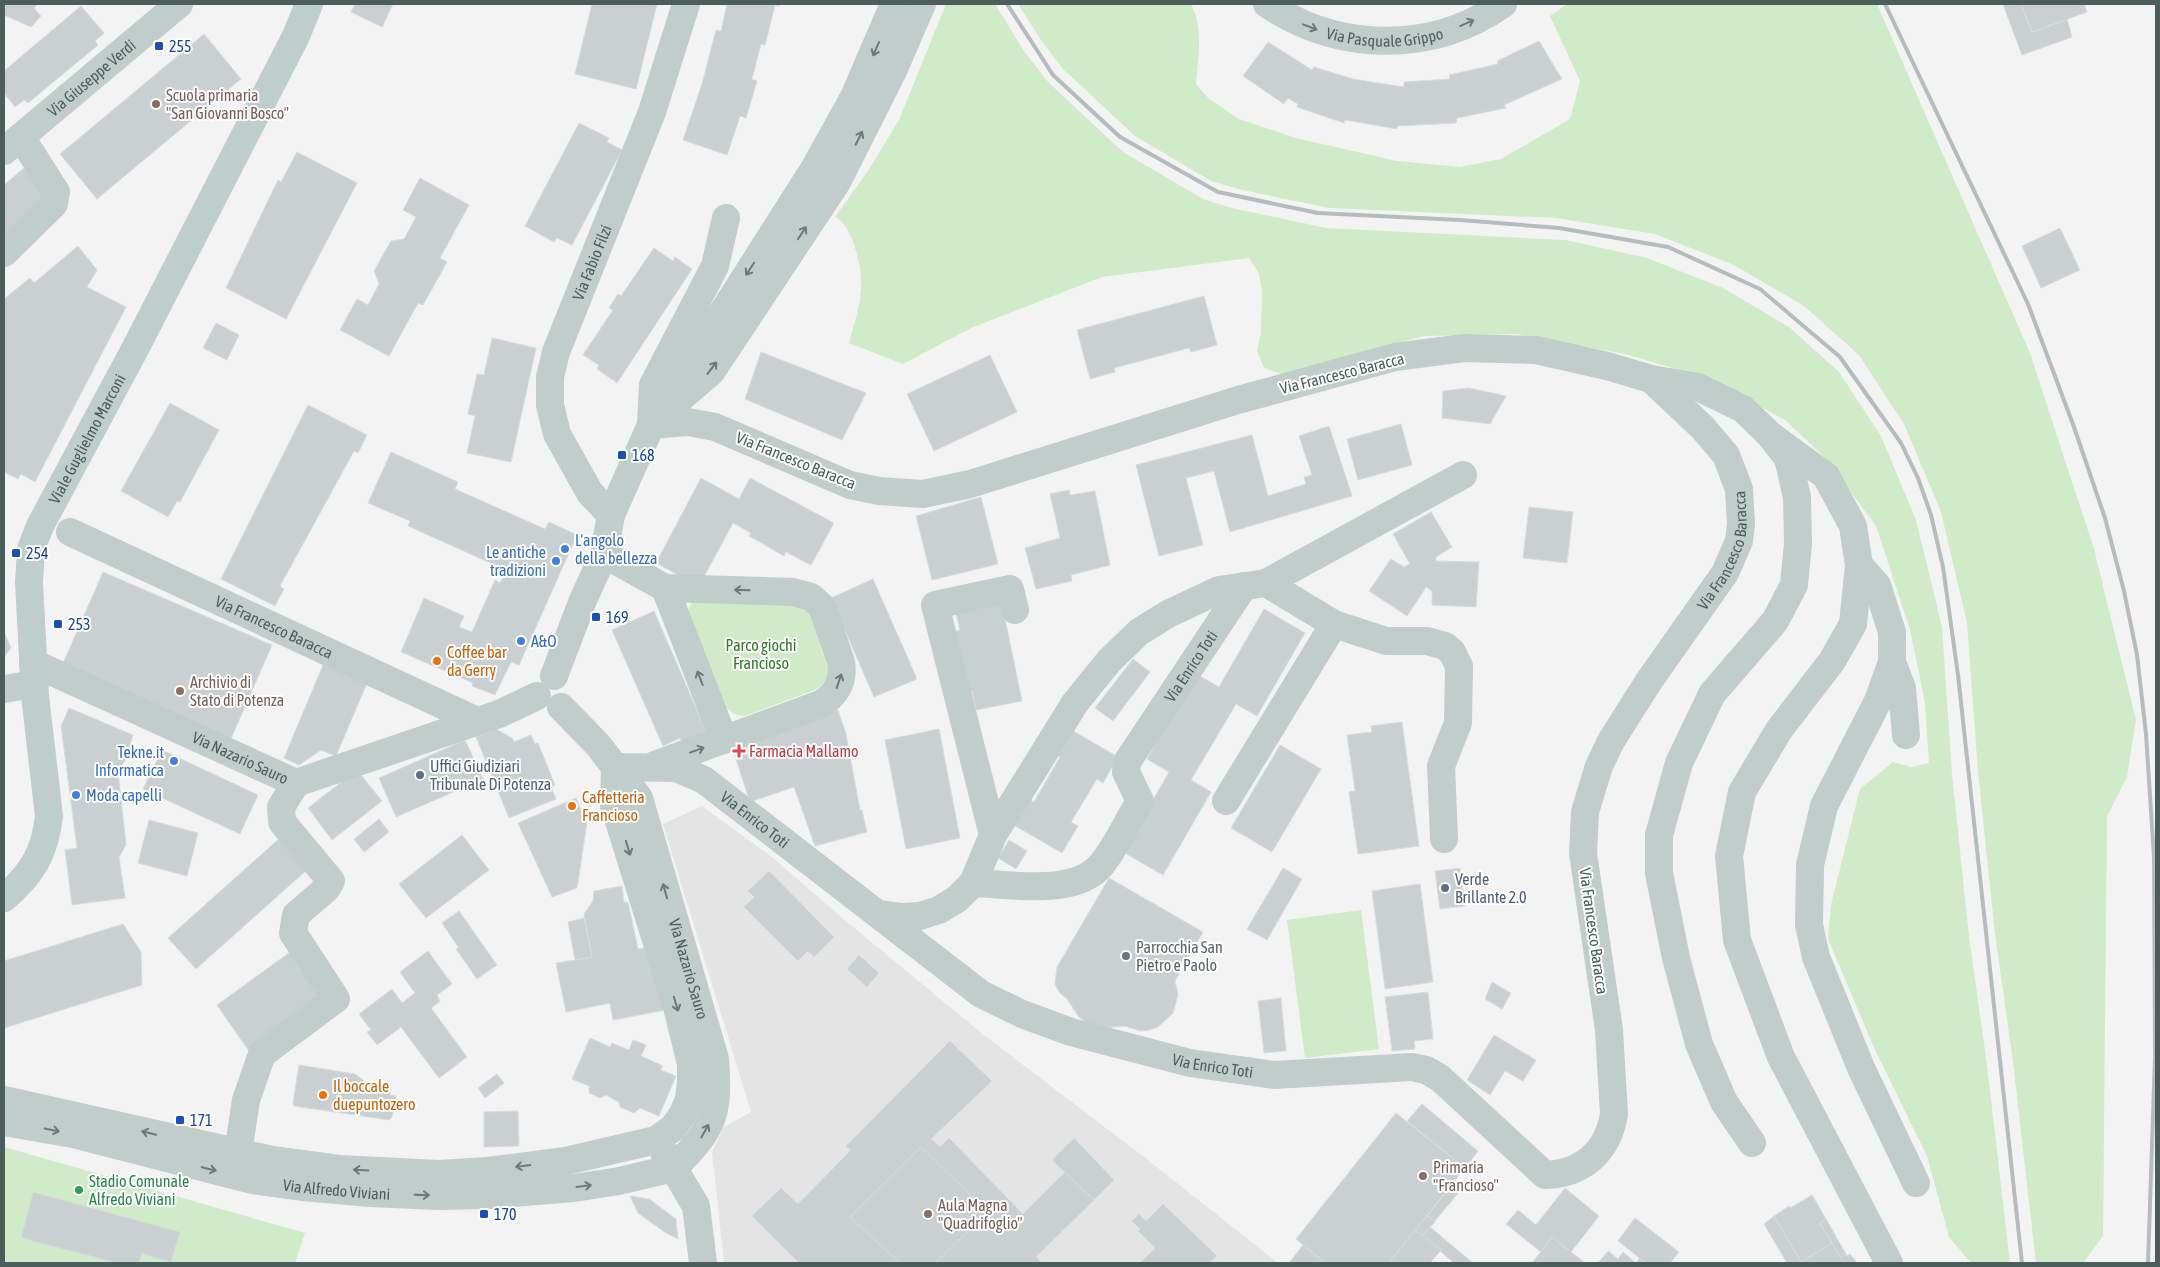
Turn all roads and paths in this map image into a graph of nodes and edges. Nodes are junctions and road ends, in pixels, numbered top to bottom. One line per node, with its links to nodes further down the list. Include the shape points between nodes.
1 (179, 4): 8 (street, Via Giuseppe Verdi)
2 (309, 4): 25 (street, Viale Guglielmo Marconi, via 296,36 40,526 31,549 29,567)
3 (686, 4): 16 (street, Via Fabio Filzi, via 652,112 556,352 550,377 550,405 557,434 590,493)
4 (894, 4): 9 (street, one-way to 9)
5 (922, 4): 9 (street, one-way to 5, via 893,71)
6 (1267, 4): 7 (street, Via Pasquale Grippo, one-way to 7, via 1306,26 1334,35 1389,42 1443,33 1469,24)
7 (1503, 4)
8 (12, 144): 11 (street, via 57,197 49,210)
9 (825, 176): 13 (street, via 711,372)
10 (726, 218): 13 (street, via 715,266 652,385)
11 (4, 253)
12 (1651, 379): 13 (street, Via Francesco Baracca, via 1536,350 1464,348 1394,357 1238,400 970,484 922,494 850,485 714,427 688,422); 14 (street, via 1698,387 1743,409); 46 (street, Via Francesco Baracca, via 1702,427 1726,455 1740,489 1739,541 1725,573 1649,680 1611,742 1590,792 1583,826 1583,853 1609,1030 1614,1114 1608,1138 1593,1158 1571,1171)
13 (651, 425): 16 (street)
14 (1770, 436): 19 (street, via 1826,476 1853,526); 43 (street, via 1788,458 1797,497 1798,543 1794,585 1775,622 1712,694 1679,763 1659,836 1659,873 1676,958 1699,1044 1724,1102)
15 (1463, 475): 20 (street, Via Enrico Toti)
16 (611, 515): 18 (street)
17 (70, 532): 28 (street, Via Francesco Baracca)
18 (604, 554): 21 (street); 27 (street, via 582,600)
19 (1859, 565): 24 (street, via 1877,584 1892,632); 49 (street, via 1853,624 1832,661 1779,730 1742,792 1730,856 1737,940 1781,1057)
20 (1255, 584): 23 (street); 35 (street, Via Enrico Toti, via 1219,590 1139,632 1109,661 1075,703); 37 (street, Via Enrico Toti, via 1127,762 1126,772 1140,801 1102,864 1080,881 1064,884)
21 (665, 588): 30 (street, one-way to 21); 30 (street, one-way to 21, via 821,704 834,694 841,679 841,662 822,607 811,597 793,592)
22 (1015, 610): 35 (street, via 1010,589 935,606)
23 (1334, 624): 34 (street); 36 (street, via 1386,641 1438,643 1457,659 1458,723 1441,766)
24 (1892, 662): 29 (street, via 1902,688); 47 (street, via 1878,701 1824,806 1810,865 1809,925 1816,957 1861,1068)
25 (33, 674): 26 (street); 33 (street, Via Nazario Sauro); 38 (street, Viale Guglielmo Marconi, via 49,816 46,837 37,860 23,882)
26 (4, 689)
27 (551, 693): 28 (street, Via Nazario Sauro); 31 (street, Via Nazario Sauro)
28 (477, 721): 33 (street, Via Nazario Sauro)
29 (1906, 735)
30 (724, 740): 32 (street, one-way to 30)
31 (615, 767): 32 (street, Via Enrico Toti); 42 (street, Via Nazario Sauro, one-way to 42, via 614,805 677,1007 691,1064 689,1099 684,1114 673,1128); 45 (street, Via Nazario Sauro, one-way to 31, via 698,1144 712,1119 717,1094 715,1059 639,798)
32 (652, 767): 39 (street, Via Enrico Toti, via 676,768 704,780)
33 (296, 783): 44 (street, via 281,807 282,822 331,881 296,915 293,933 336,999 262,1054 246,1100)
34 (1226, 801)
35 (994, 835): 37 (street, Via Enrico Toti)
36 (1444, 839)
37 (973, 883): 39 (street, Via Enrico Toti, via 957,899 933,912 911,917)
38 (4, 898)
39 (880, 914): 46 (street, Via Enrico Toti, via 981,994 1071,1032 1190,1063 1274,1075 1412,1067 1426,1070 1440,1078)
40 (4, 1100): 44 (street, Via Alfredo Viviani, one-way to 40)
41 (4, 1122): 45 (street, Via Alfredo Viviani, one-way to 45, via 72,1134 252,1180 302,1188 371,1193 499,1194 610,1182)
42 (656, 1140): 44 (street, Via Alfredo Viviani, one-way to 44, via 566,1161 439,1174 339,1169); 45 (street)
43 (1752, 1143)
44 (238, 1152)
45 (674, 1168): 48 (street, via 696,1206)
46 (1545, 1175)
47 (1916, 1183)
48 (703, 1263)
49 (1888, 1263)

